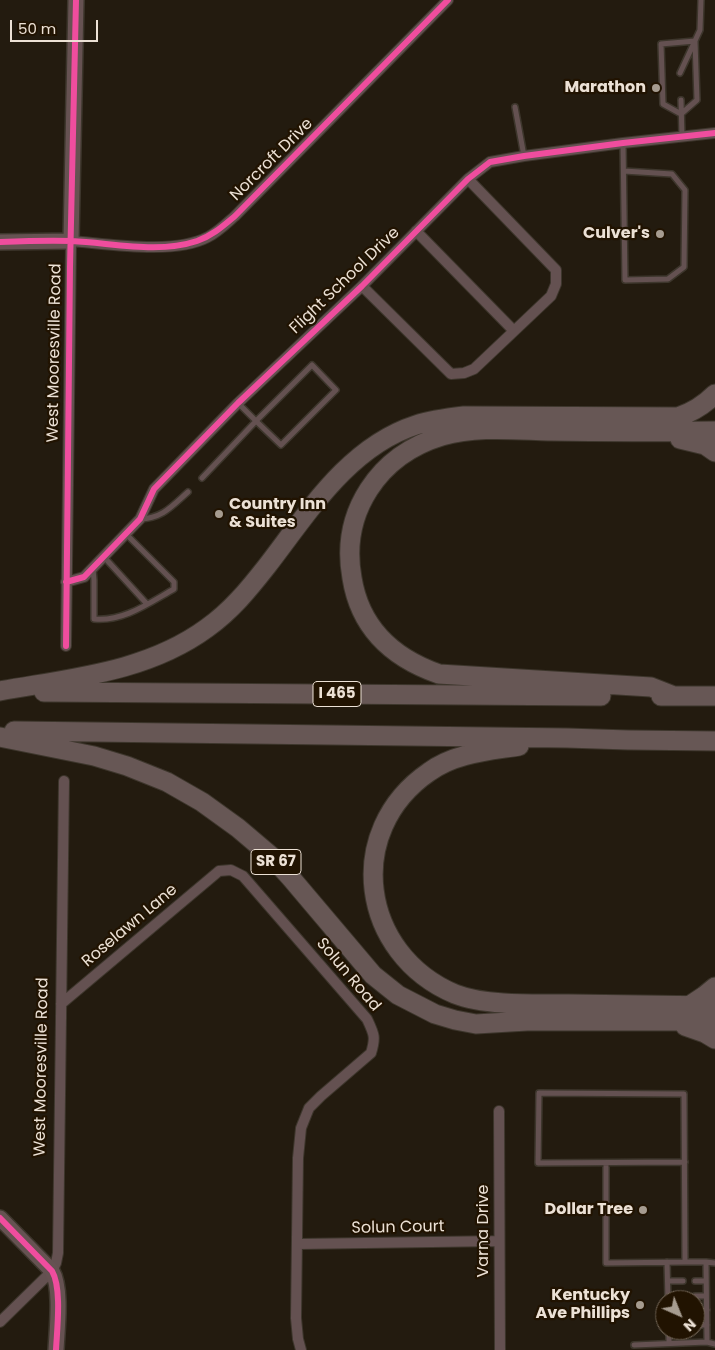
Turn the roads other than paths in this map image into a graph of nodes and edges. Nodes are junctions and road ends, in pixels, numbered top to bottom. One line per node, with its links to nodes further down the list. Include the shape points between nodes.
1 (76, 0): 16 (street, West Mooresville Road)
2 (448, 0): 16 (street, Norcroft Drive, via 235,216 208,237 169,247)
3 (700, 0): 4 (lane, via 700,30)
4 (695, 41): 5 (lane); 8 (lane, via 696,100); 8 (lane, via 661,44 663,104)
5 (680, 74)
6 (681, 100): 8 (lane)
7 (515, 107): 12 (lane)
8 (681, 114): 10 (lane)
9 (715, 134): 10 (street, Flight School Drive)
10 (682, 137): 11 (street, Flight School Drive)
11 (624, 143): 12 (street, Flight School Drive); 13 (lane)
12 (524, 156): 14 (street, Flight School Drive, via 490,162)
13 (624, 172): 13 (lane, via 625,280 668,279 684,267 685,190 672,174)
14 (468, 179): 15 (street, Flight School Drive); 19 (street, via 556,270 556,284 551,296)
15 (416, 231): 18 (street, Flight School Drive); 19 (street)
16 (71, 241): 17 (street); 34 (street, West Mooresville Road)
17 (0, 242)
18 (362, 286): 19 (street, via 451,374 474,369); 21 (street, Flight School Drive)
19 (514, 331)
20 (715, 394): 22 (highway, via 696,410)
21 (238, 403): 24 (lane); 30 (street, Flight School Drive, via 154,489)
22 (678, 417): 23 (highway); 37 (highway, via 464,416 414,426 370,449 344,470 238,602 192,639 121,669)
23 (715, 418)
24 (256, 421): 24 (lane, via 312,365 336,390 281,445); 28 (lane)
25 (715, 431): 26 (highway)
26 (649, 432): 27 (highway, via 698,442); 38 (highway, via 474,431 420,444 385,469 370,486 352,526 350,569 353,588 373,630 389,647 422,668 439,674 651,687)
27 (715, 452)
28 (202, 478)
29 (188, 492): 30 (lane, via 162,515)
30 (140, 519): 31 (street, Flight School Drive)
31 (126, 534): 32 (street, Flight School Drive); 35 (lane, via 174,582 174,589)
32 (104, 557): 33 (street, Flight School Drive); 35 (lane)
33 (92, 568): 34 (street, Flight School Drive, via 84,577); 35 (lane, via 94,618 105,620 130,614)
34 (66, 582): 36 (street, West Mooresville Road)
35 (147, 604)
36 (66, 646)
37 (0, 692): 38 (highway, I 465)
38 (674, 696): 39 (highway, I 465)
39 (715, 696)
40 (0, 731): 42 (highway)
41 (0, 737): 51 (highway, SR 67, via 128,766 173,785 212,809 271,856 373,975 406,1000 435,1014 476,1024)
42 (567, 738): 43 (highway); 48 (highway, via 457,758 430,771 400,798 380,834 374,864 377,906 388,935 399,952 421,974 438,986 467,998 545,1004)
43 (715, 741)
44 (64, 781): 47 (street, West Mooresville Road)
45 (218, 871): 47 (street, Roselawn Lane); 58 (street, Solun Road, via 231,870 243,876 367,1019 374,1035 370,1053 309,1108 301,1128)
46 (715, 987): 48 (highway)
47 (61, 1004): 63 (street, West Mooresville Road, via 58,1253)
48 (689, 1006): 49 (highway)
49 (715, 1006)
50 (715, 1021): 51 (highway, SR 67)
51 (674, 1022): 52 (highway)
52 (715, 1039)
53 (499, 1111): 57 (street, Varna Drive)
54 (685, 1162): 55 (lane); 55 (lane, via 684,1094 539,1093 538,1163); 60 (lane)
55 (606, 1163): 59 (lane, via 606,1263)
56 (0, 1218): 63 (street)
57 (499, 1241): 58 (street, Solun Court); 80 (street, Varna Drive)
58 (298, 1244): 79 (street, Solun Road, via 296,1318)
59 (667, 1262): 60 (lane); 64 (lane)
60 (685, 1262): 61 (lane)
61 (706, 1262): 62 (lane); 66 (lane)
62 (715, 1262)
63 (52, 1271): 71 (street); 78 (street, West Mooresville Road, via 57,1286)
64 (668, 1281): 65 (lane); 68 (lane)
65 (683, 1281)
66 (706, 1281): 67 (lane); 69 (lane)
67 (695, 1282)
68 (668, 1290)
69 (706, 1296): 70 (lane)
70 (706, 1310): 72 (lane)
71 (0, 1322)
72 (707, 1325): 74 (lane)
73 (669, 1340): 75 (lane)
74 (707, 1342): 75 (lane); 76 (lane)
75 (669, 1343): 77 (lane)
76 (715, 1344)
77 (634, 1345)
78 (56, 1350)
79 (301, 1350)
80 (500, 1350)

